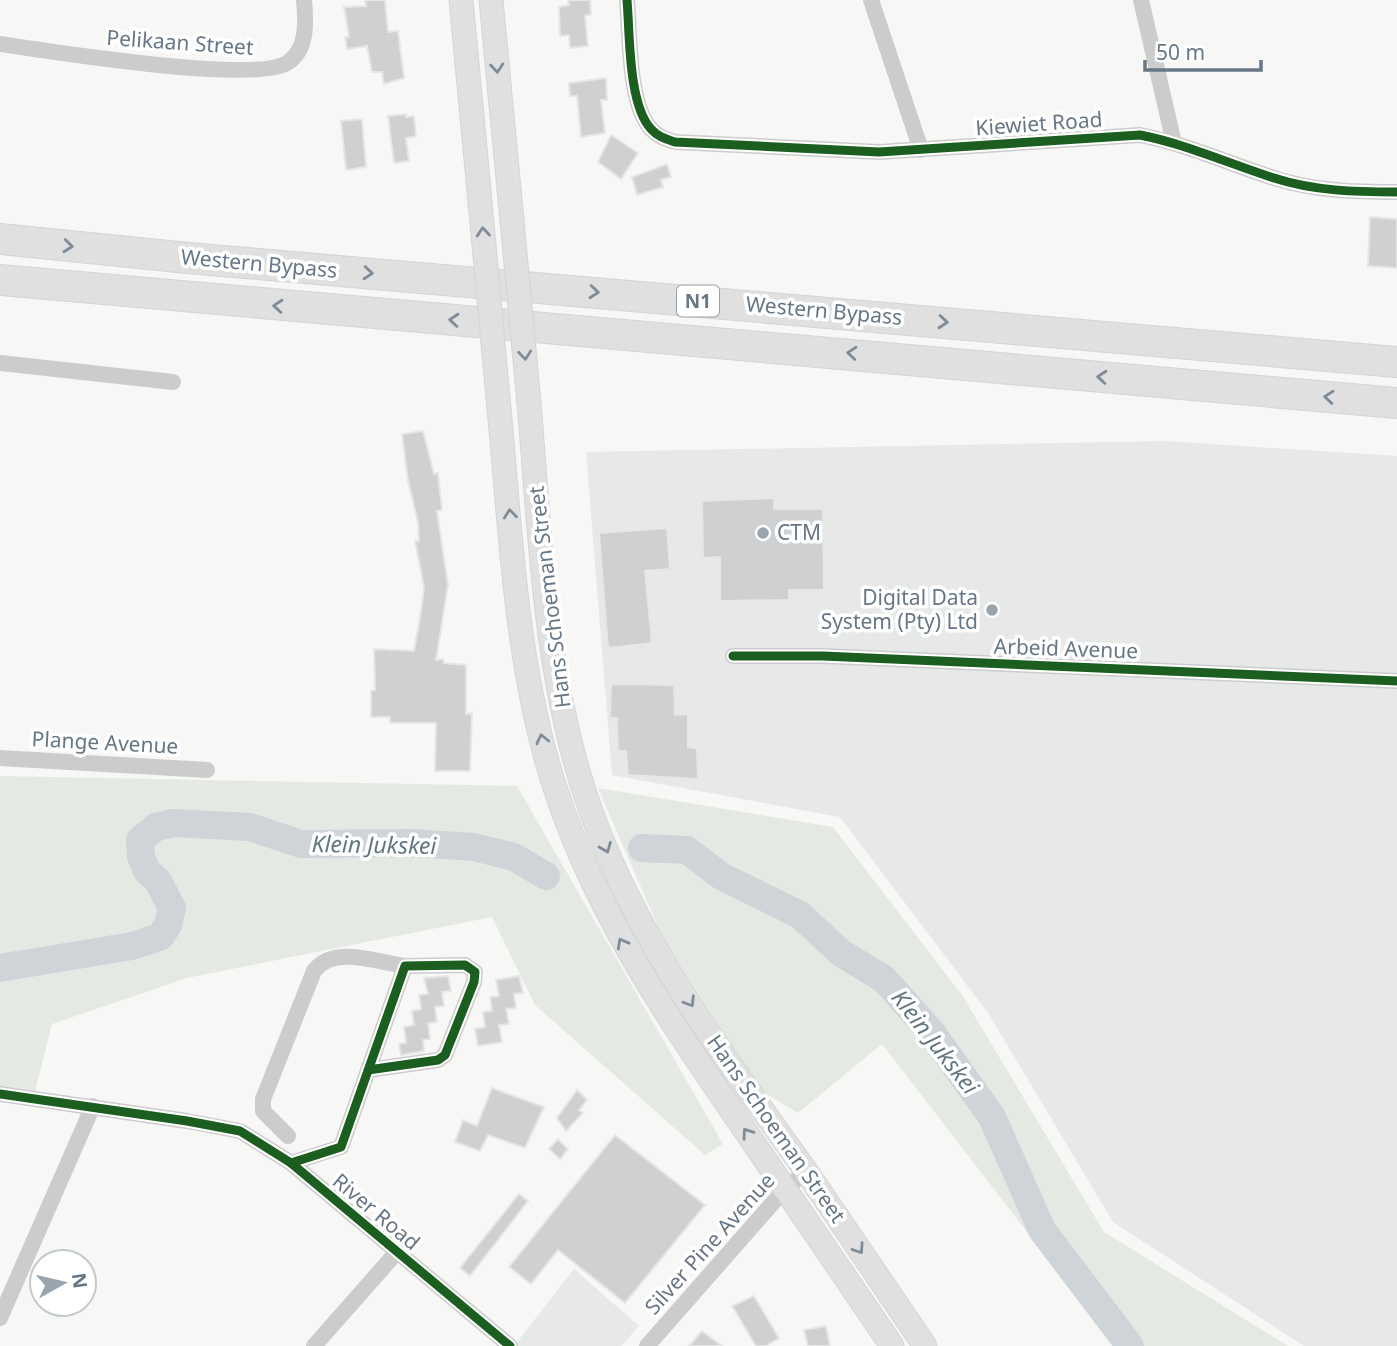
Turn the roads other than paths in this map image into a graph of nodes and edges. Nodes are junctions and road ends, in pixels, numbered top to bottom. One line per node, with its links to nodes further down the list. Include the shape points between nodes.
1 (304, 0): 7 (street, Pelikaan Street, via 305,31 299,50 287,63 259,71 110,60)
2 (461, 0): 28 (main road, Hans Schoeman Street, one-way to 2, bridge, via 647,985 597,894 561,804 539,725 521,628)
3 (491, 0): 27 (main road, Hans Schoeman Street, one-way to 27, bridge, via 556,670 585,794 629,901 741,1082)
4 (627, 0): 9 (street, Kiewiet Road, via 637,103 650,129 660,137 675,142)
5 (871, 0): 9 (street)
6 (1141, 0): 8 (street)
7 (0, 44)
8 (1174, 143): 9 (street, Kiewiet Road, via 1126,135); 10 (street, Kiewiet Road, via 1287,181 1353,192)
9 (921, 150)
10 (1397, 192)
11 (0, 239): 13 (highway, Western Bypass / N1, one-way to 13)
12 (0, 280): 16 (highway, Western Bypass / N1, one-way to 12)
13 (1397, 362)
14 (0, 363): 15 (street)
15 (173, 382)
16 (1397, 403)
17 (733, 656): 18 (street, Arbeid Avenue, via 834,656)
18 (1397, 681)
19 (0, 758): 20 (street, Plange Avenue)
20 (207, 770)
21 (405, 966): 22 (street); 22 (street, via 465,965 475,972 474,982 445,1055 438,1060); 25 (street, via 338,956 321,962 314,971 264,1099 263,1111)
22 (368, 1070): 26 (street, via 341,1147)
23 (0, 1094): 24 (street, River Road)
24 (93, 1106): 26 (street, River Road, via 240,1131); 30 (street)
25 (288, 1136)
26 (291, 1163): 29 (street, River Road)
27 (806, 1172): 28 (street, Silver Pine Avenue); 35 (main road, Hans Schoeman Street, one-way to 35)
28 (785, 1189): 33 (street, Silver Pine Avenue); 34 (main road, Hans Schoeman Street)
29 (396, 1253): 31 (street); 32 (street, River Road)
30 (0, 1318)
31 (314, 1346)
32 (510, 1346)
33 (647, 1346)
34 (892, 1346)
35 (925, 1346)

